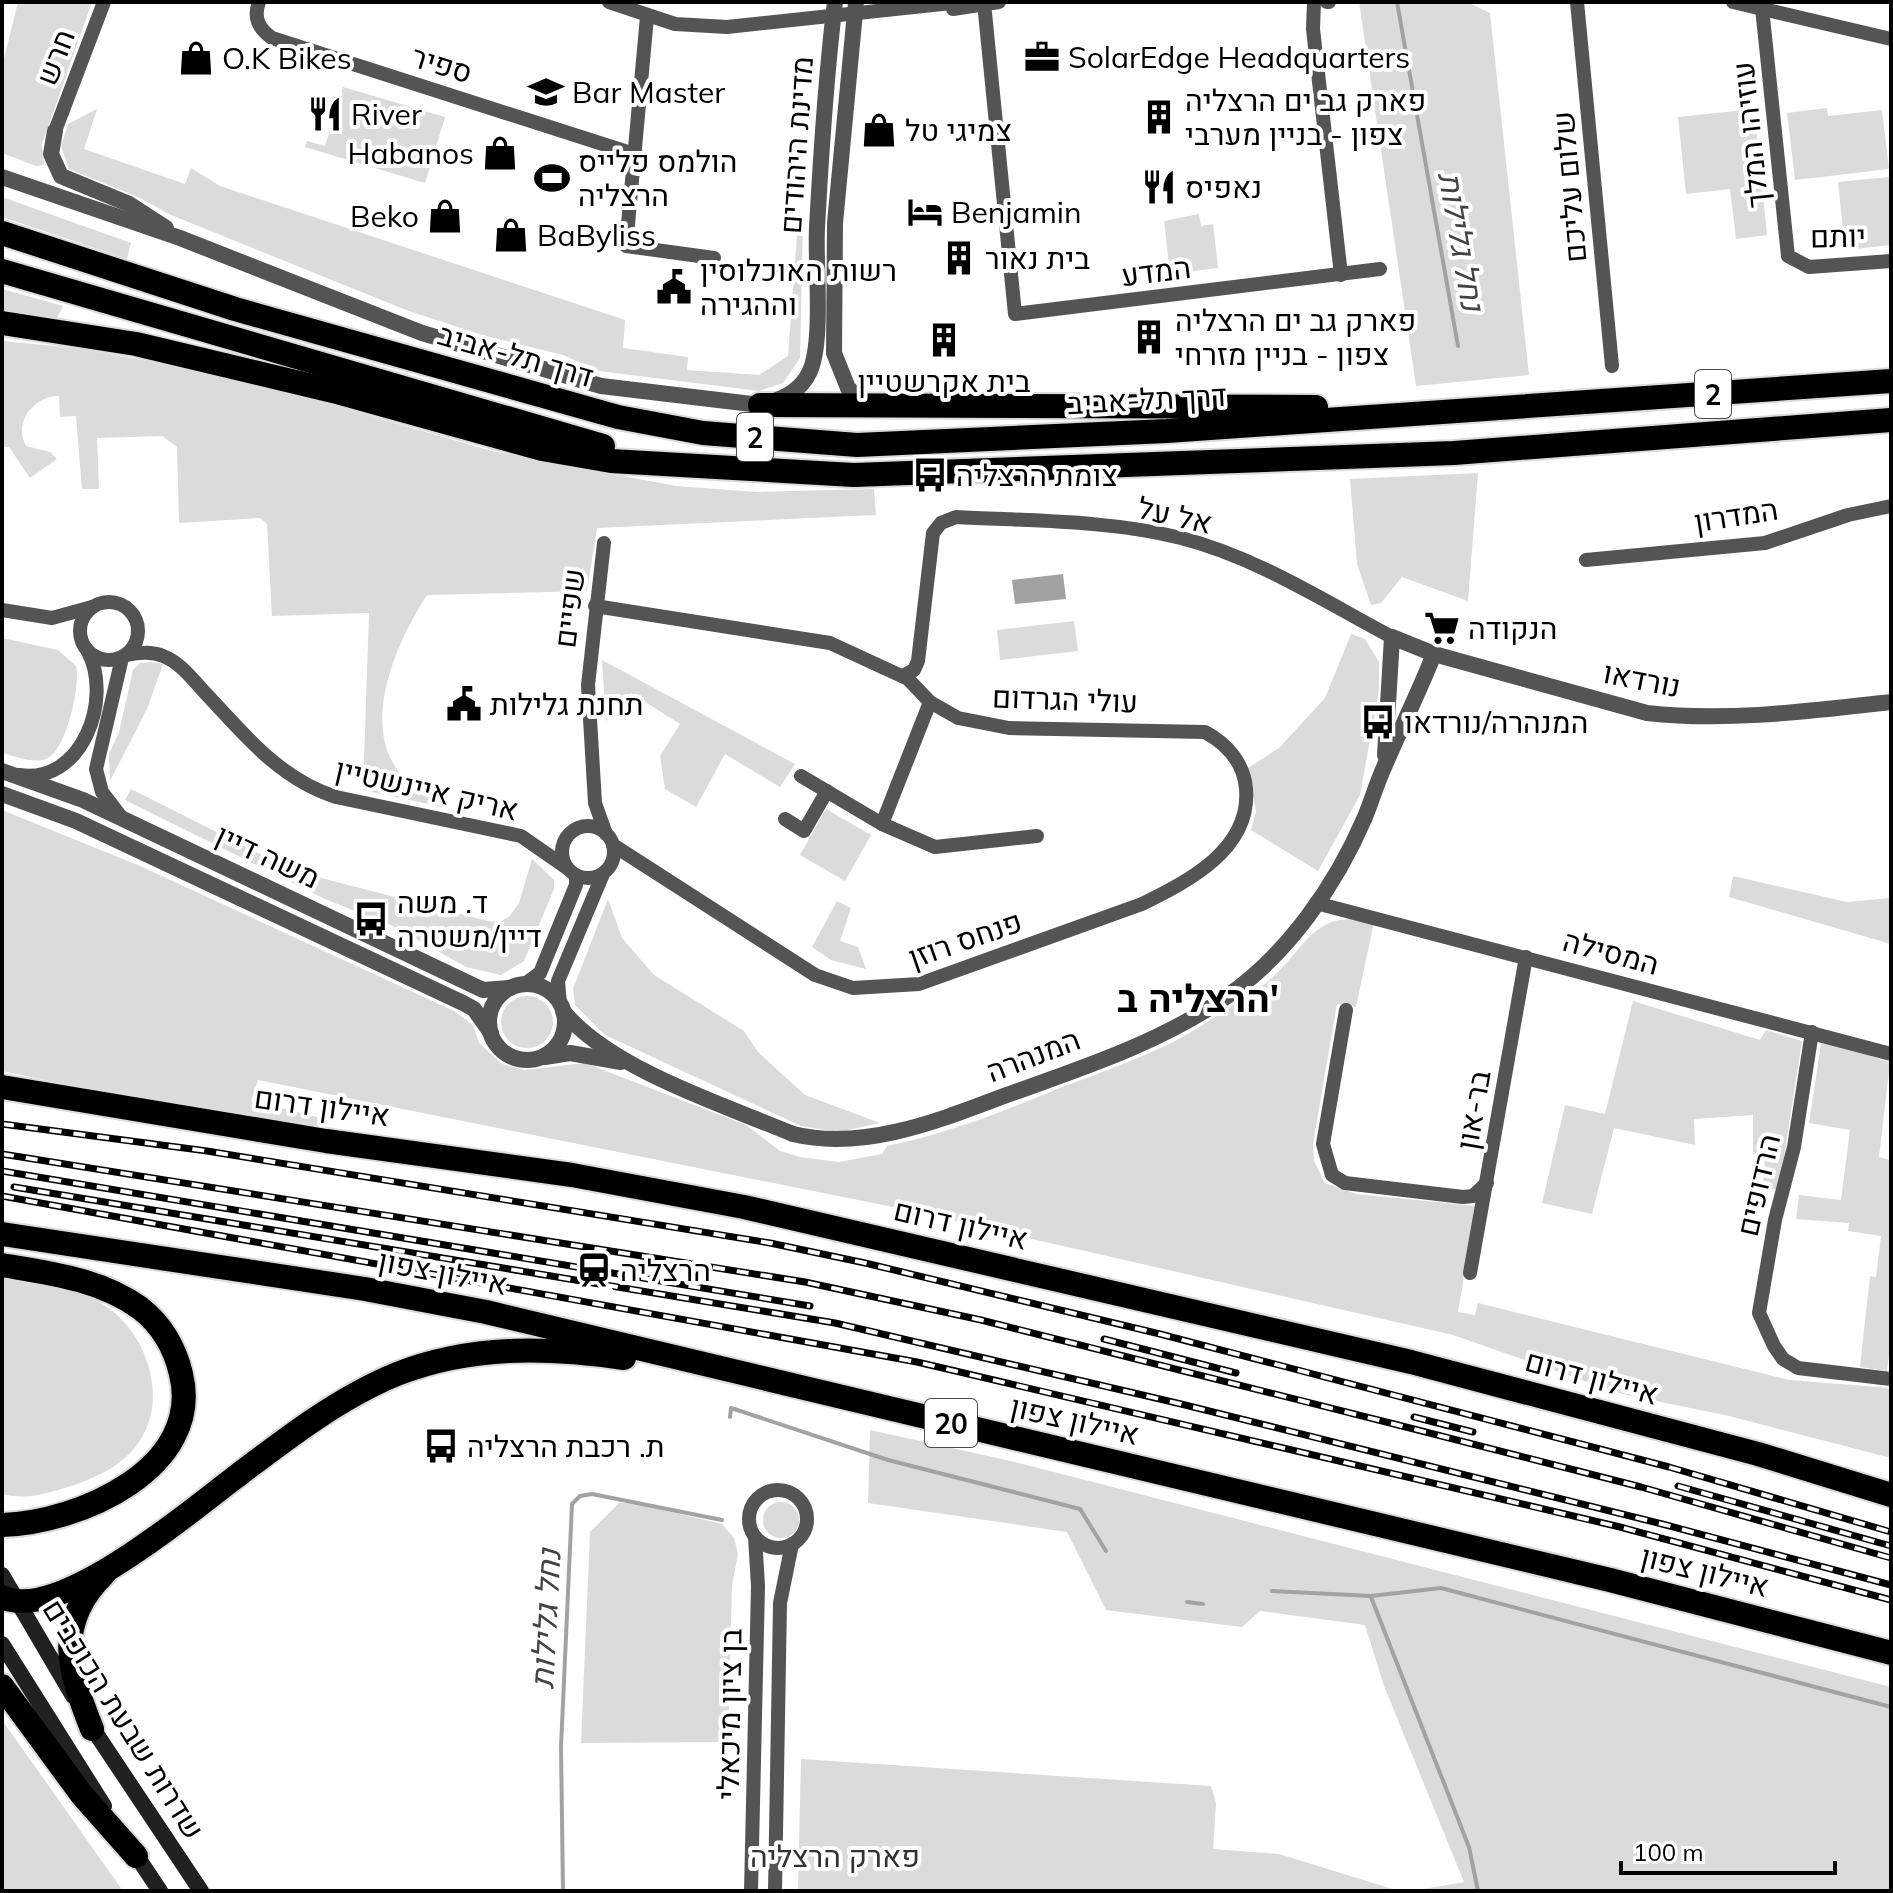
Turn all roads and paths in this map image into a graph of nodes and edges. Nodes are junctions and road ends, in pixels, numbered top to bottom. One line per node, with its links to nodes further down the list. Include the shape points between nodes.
1 (104, 2): 15 (street, חרש)
2 (259, 2): 16 (street, ספיר, via 259,27 272,38)
3 (609, 2): 13 (street)
4 (961, 2): 12 (street)
5 (988, 2): 12 (street, via 978,7); 25 (street, המדע, via 1015,314)
6 (1314, 2): 25 (street)
7 (1577, 2): 27 (street, שלום עליכם)
8 (1733, 2): 9 (street)
9 (1762, 8): 11 (street); 20 (street, עוזיהו המלך)
10 (834, 9): 12 (street); 13 (street, via 712,27); 29 (street, מדינת היהודים, via 817,228 816,356 800,385 780,400)
11 (1798, 9): 14 (street)
12 (855, 10): 30 (street, מדינת היהודים, via 835,223 834,353 848,388)
13 (647, 17): 16 (street)
14 (1891, 39)
15 (55, 131): 19 (street, via 51,154 61,176 129,204)
16 (637, 155): 21 (street, via 626,246)
17 (2, 177): 19 (street, דרך תל-אביב)
18 (2, 233): 31 (highway, דרך תל-אביב / 2, via 251,313 618,417 703,433 857,445)
19 (180, 238): 29 (street, דרך תל-אביב, via 422,333 601,386)
20 (1788, 256): 22 (street, יותם, via 1809,267)
21 (714, 258)
22 (1891, 261)
23 (1380, 269): 25 (street, המדע)
24 (2, 271): 33 (highway, 2)
25 (1341, 275)
26 (2, 323): 33 (highway, via 136,344 542,449)
27 (1612, 366)
28 (1891, 381): 31 (highway, דרך תל-אביב / 2)
29 (760, 405): 30 (highway)
30 (872, 407): 31 (highway)
31 (1535, 407)
32 (1891, 420): 33 (highway, 2, via 1454,453 895,475)
33 (679, 465)
34 (1891, 506): 36 (street, המדרון, via 1765,543)
35 (604, 543): 37 (street, שפיים)
36 (1586, 560)
37 (595, 606): 45 (street, עולי הגרדום, via 830,643); 50 (street, שפיים, via 588,668)
38 (92, 607): 40 (street); 42 (street, via 80,626); 44 (street, via 114,602 133,614 138,637)
39 (2, 610): 40 (street)
40 (47, 618): 42 (street)
41 (1392, 637): 43 (street, נורדאו); 45 (street, אל על, via 1275,574 1184,539 1147,531 956,517 933,533 918,661); 48 (street, המנהרה)
42 (85, 648): 44 (street, via 104,660); 49 (street, via 97,673 97,691 78,751 65,765 45,774)
43 (1434, 654): 47 (street, נורדאו, via 1618,706 1681,717 1794,713); 48 (street, המנהרה)
44 (124, 657): 56 (street, via 96,769 102,792); 63 (street, אריק איינשטיין, via 166,657 271,761 309,787 521,836)
45 (903, 676): 46 (street, עולי הגרדום)
46 (930, 702): 52 (street, עולי הגרדום, via 958,718 1009,728 1205,732 1221,740); 57 (street)
47 (1891, 702)
48 (1384, 767): 64 (street, המנהרה, via 1365,818)
49 (3, 772): 56 (street, משה דיין)
50 (592, 776): 58 (street, שפיים, via 586,811); 60 (street, שפיים, via 597,817)
51 (801, 776): 53 (street)
52 (1245, 779): 62 (street, פנחס רוזן, via 1244,824 1219,854 1169,890 955,972 897,988 853,988 815,975)
53 (827, 791): 55 (street, via 804,831); 57 (street)
54 (2, 794): 70 (street, משה דיין, via 76,821 463,1003)
55 (785, 819)
56 (125, 821): 66 (street, משה דיין, via 483,990)
57 (882, 824): 59 (street, via 935,847)
58 (576, 829): 60 (street, via 593,827); 63 (street, שפיים, via 563,848)
59 (1037, 836)
60 (609, 840): 61 (street, שפיים); 62 (street, פנחס רוזן)
61 (606, 870): 62 (street, פנחס רוזן, via 625,864); 63 (street, via 587,878); 67 (street, שפיים, via 558,981)
62 (654, 871)
63 (572, 872): 66 (street, שפיים, via 576,885 540,973)
64 (1316, 903): 65 (street, המסילה); 73 (street, המנהרה, via 1280,951 1248,979 1169,1030 997,1099 889,1133 838,1140 793,1134)
65 (1526, 957): 69 (street, המסילה); 75 (street, בר-און)
66 (517, 986): 67 (street, via 549,991); 70 (street, via 495,1002)
67 (562, 1008): 72 (street, via 562,1036 553,1050); 73 (street, המנהרה, via 587,1038)
68 (1346, 1010): 75 (street, via 1323,1144 1332,1175 1345,1183 1463,1197 1473,1196)
69 (1812, 1032): 71 (street, המסילה); 80 (street, הרדופים, via 1759,1313 1783,1359 1798,1368)
70 (491, 1033): 72 (street, via 509,1056)
71 (1891, 1054)
72 (538, 1058): 73 (street, המנהרה, via 570,1053)
73 (630, 1063)
74 (2, 1087): 81 (highway, איילון דרום, via 572,1175 744,1207 1411,1362)
75 (1487, 1183): 78 (street, בר-און)
76 (2, 1234): 79 (highway, איילון צפון / 20, via 365,1289)
77 (2, 1265): 82 (highway, via 94,1284 141,1309 173,1349 186,1398 181,1429 152,1468 81,1507 39,1521)
78 (1470, 1273)
79 (754, 1376): 85 (highway, via 560,1349 497,1350 426,1363 336,1407); 89 (highway, איילון צפון / 20, via 1610,1580)
80 (1891, 1379)
81 (1891, 1495)
82 (2, 1525)
83 (755, 1537): 84 (street, via 769,1547); 84 (street, via 749,1520 753,1506 763,1495 785,1491 799,1499 806,1514 804,1532); 95 (street, בן ציון מיכאלי)
84 (792, 1544): 96 (street, בן ציון מיכאלי, via 780,1603)
85 (119, 1562): 87 (highway, via 66,1589); 91 (highway, via 90,1591 68,1644 75,1686)
86 (2, 1575): 87 (main road, שדרות שבעת הכוכבים)
87 (10, 1599): 91 (main road, שדרות שבעת הכוכבים)
88 (2, 1644): 92 (main road, שדרות שבעת הכוכבים)
89 (1891, 1653)
90 (2, 1686): 92 (highway, via 82,1795)
91 (92, 1729): 94 (main road, שדרות שבעת הכוכבים)
92 (136, 1856): 93 (main road, שדרות שבעת הכוכבים)
93 (160, 1891)
94 (201, 1891)
95 (751, 1891)
96 (775, 1891)

